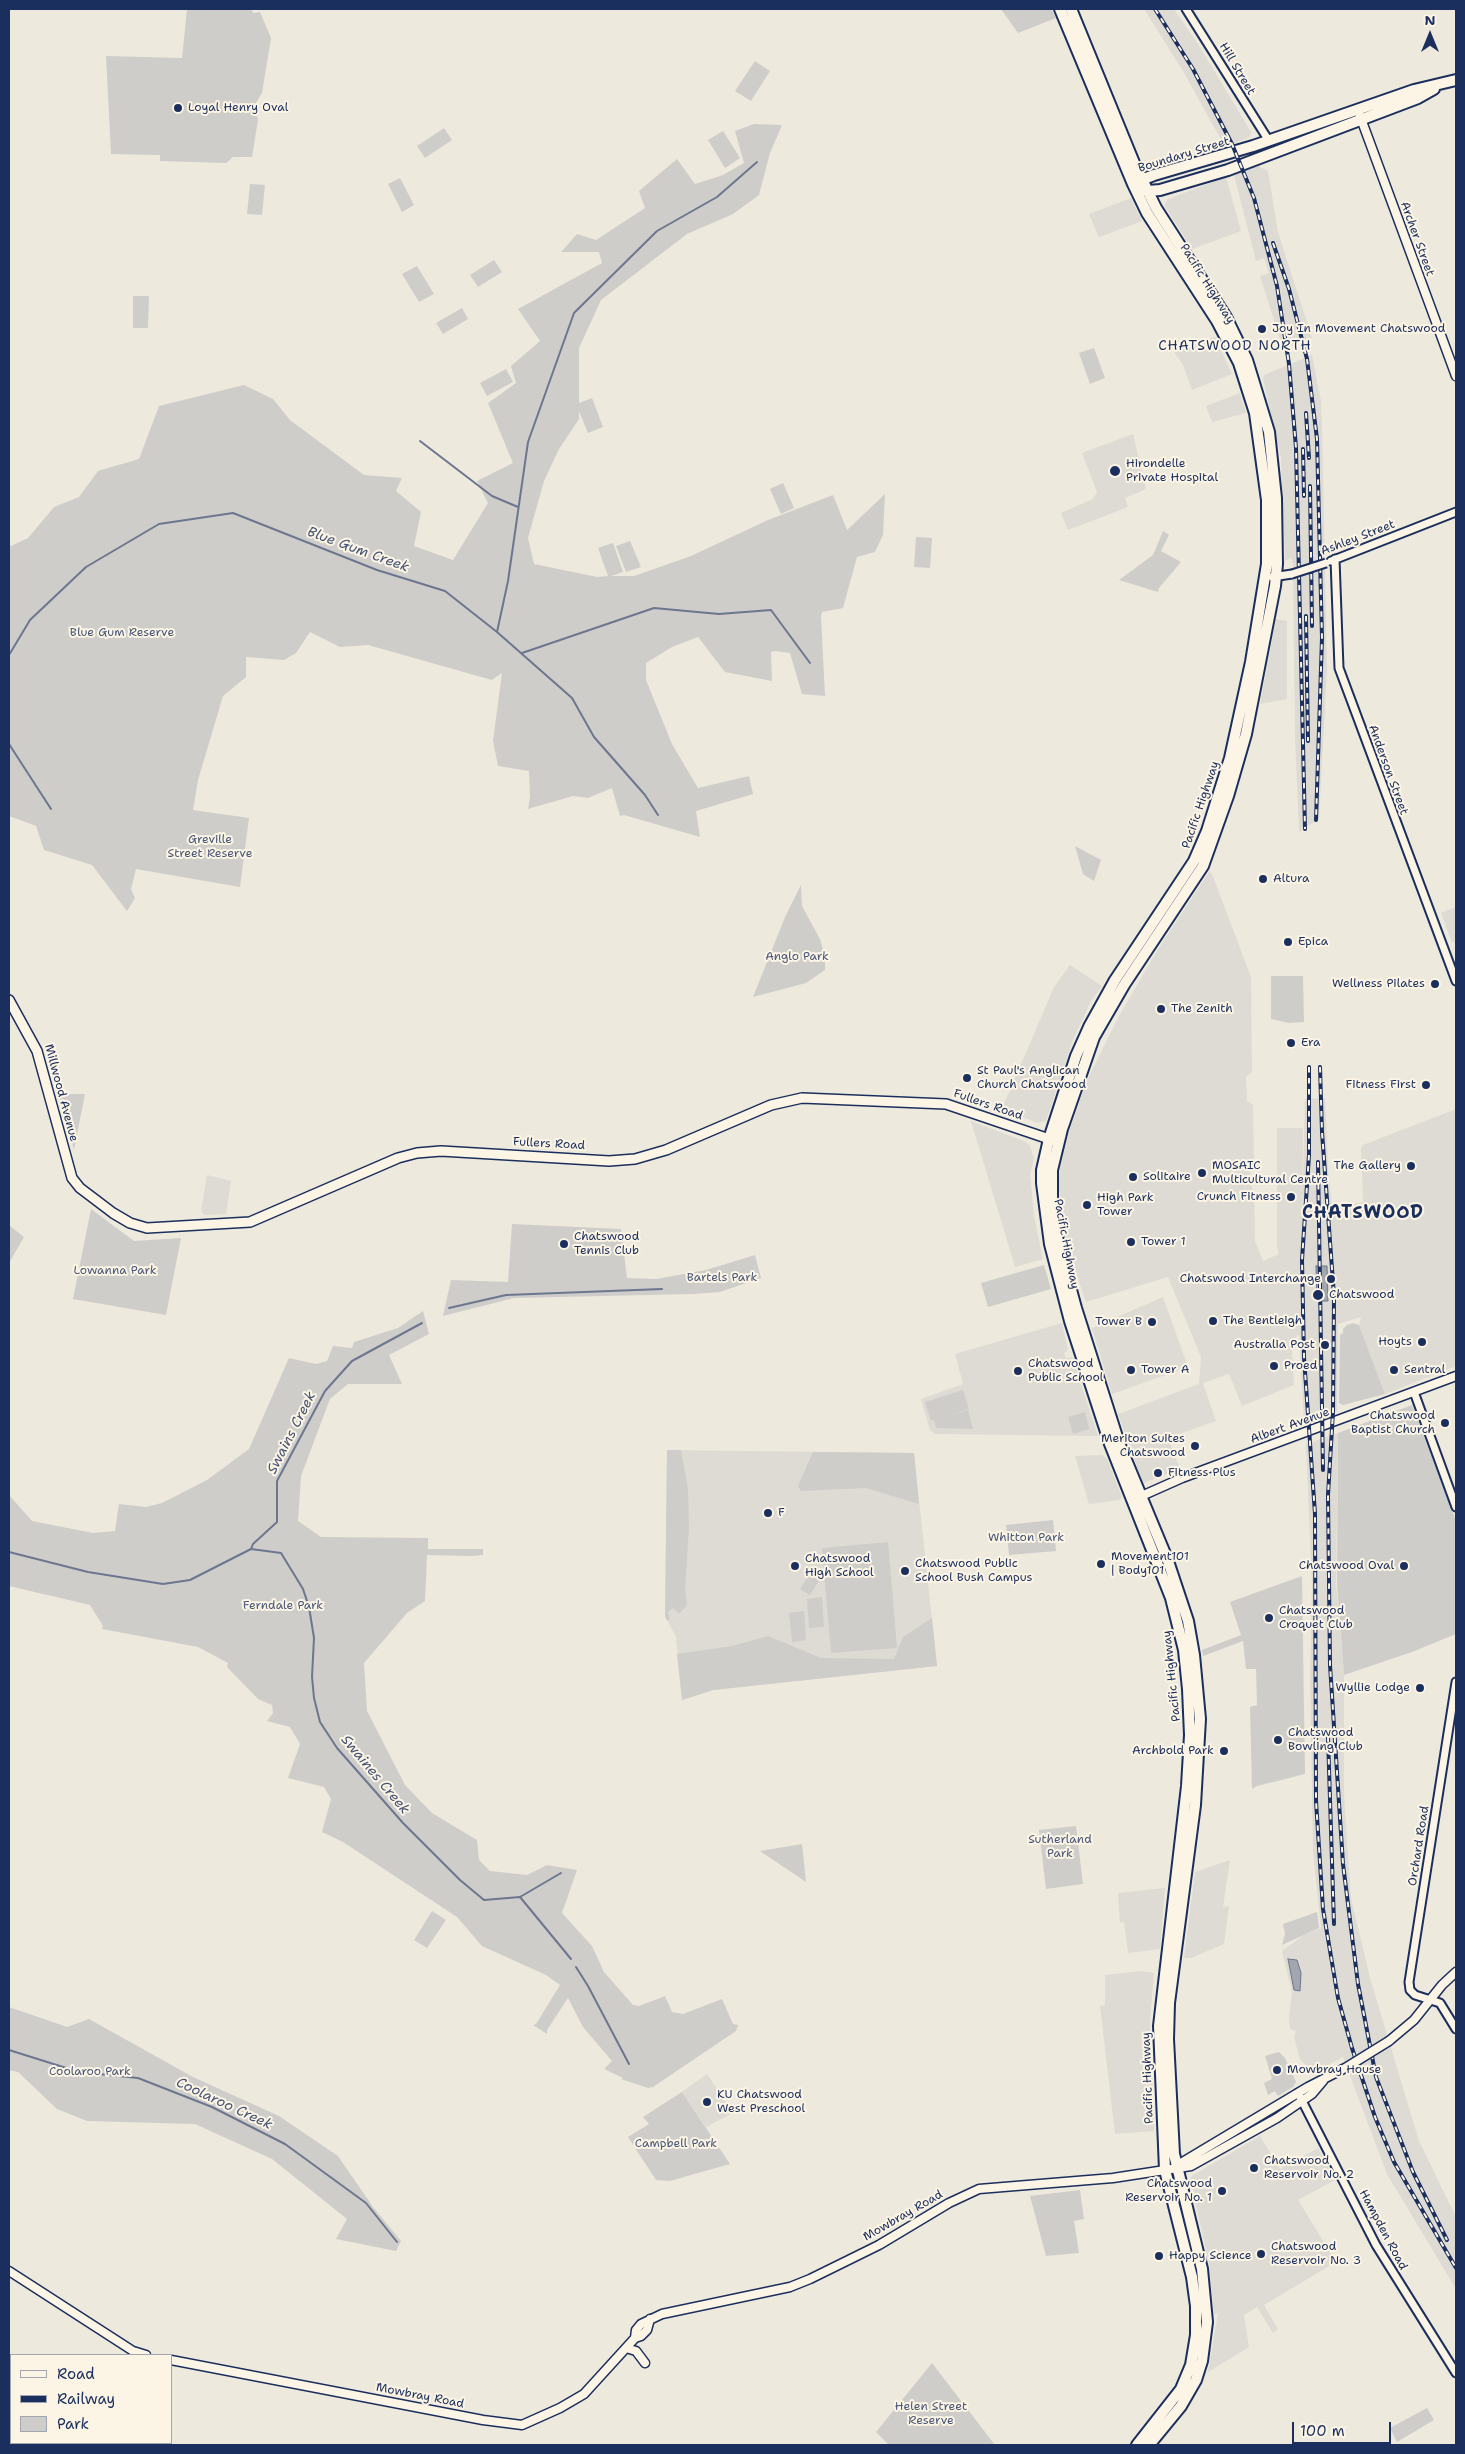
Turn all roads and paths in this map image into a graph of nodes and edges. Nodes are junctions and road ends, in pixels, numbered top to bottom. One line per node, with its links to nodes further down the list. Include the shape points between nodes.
1 (1060, 9): 7 (highway, Pacific Highway)
2 (1071, 9): 7 (highway, Pacific Highway)
3 (1186, 9): 6 (street, Hill Street)
4 (1456, 80): 5 (highway, Boundary Street, via 1439,85 1418,98)
5 (1359, 114): 6 (highway, Boundary Street); 8 (highway, Boundary Street, via 1228,170); 9 (main road, Archer Street)
6 (1268, 141): 7 (highway, Boundary Street)
7 (1137, 182): 8 (highway, Boundary Street); 12 (highway, Pacific Highway, via 1150,218 1217,322 1239,364 1248,390 1259,435 1266,487)
8 (1148, 191): 12 (highway, Pacific Highway, via 1161,217 1226,317 1258,390 1274,464)
9 (1456, 376)
10 (1456, 512): 11 (street, Ashley Street)
11 (1335, 559): 12 (street, Ashley Street, bridge, via 1292,574); 13 (street, Anderson Street, via 1339,668)
12 (1271, 577): 15 (highway, Pacific Highway, via 1246,734 1212,844 1203,866 1099,1028)
13 (1456, 981)
14 (9, 1000): 16 (main road, Millwood Avenue, via 39,1056)
15 (1053, 1140): 16 (main road, Fullers Road, via 946,1104 802,1098 771,1105 666,1150 635,1159 609,1161 441,1150 417,1153 379,1166 259,1219 157,1228 134,1225 113,1213 77,1185); 19 (highway, Pacific Highway, via 1052,1191 1060,1249)
16 (68, 1168)
17 (1456, 1376): 18 (main road, Albert Avenue)
18 (1414, 1392): 19 (main road, Albert Avenue); 20 (street)
19 (1137, 1498): 28 (highway, Pacific Highway, via 1170,1568 1188,1621 1200,1719 1195,1805 1168,2020); 29 (highway, Pacific Highway, via 1179,1623 1190,1725 1185,1805 1160,2010)
20 (1456, 1508)
21 (1456, 1682): 23 (street, Orchard Road, via 1409,1982 1415,1995)
22 (1456, 1972): 23 (main road, Mowbray Road)
23 (1430, 2001): 24 (street, Orchard Road, via 1442,2005); 25 (main road, Mowbray Road, bridge, via 1389,2041)
24 (1456, 2029)
25 (1323, 2080): 26 (main road, Mowbray Road); 27 (main road, Mowbray Road)
26 (1298, 2093): 27 (street, Hampden Road); 28 (main road, Mowbray Road)
27 (1302, 2101): 28 (main road, Mowbray Road, via 1203,2161 1188,2167); 35 (street, Hampden Road, via 1376,2245)
28 (1176, 2166): 29 (main road, Mowbray Road); 37 (highway, Pacific Highway, via 1202,2268 1205,2342 1200,2369 1190,2392)
29 (1165, 2170): 31 (main road, Mowbray Road, via 1066,2183 979,2189 878,2245 790,2287 672,2312 641,2324); 36 (highway, Pacific Highway, via 1192,2278 1196,2335 1191,2365 1181,2388)
30 (9, 2271): 32 (main road, via 133,2351)
31 (626, 2348): 33 (main road, Mowbray Road, via 579,2397 522,2425); 34 (main road, via 636,2351)
32 (143, 2354)
33 (172, 2360)
34 (645, 2363)
35 (1456, 2373)
36 (1137, 2445)
37 (1149, 2445)

